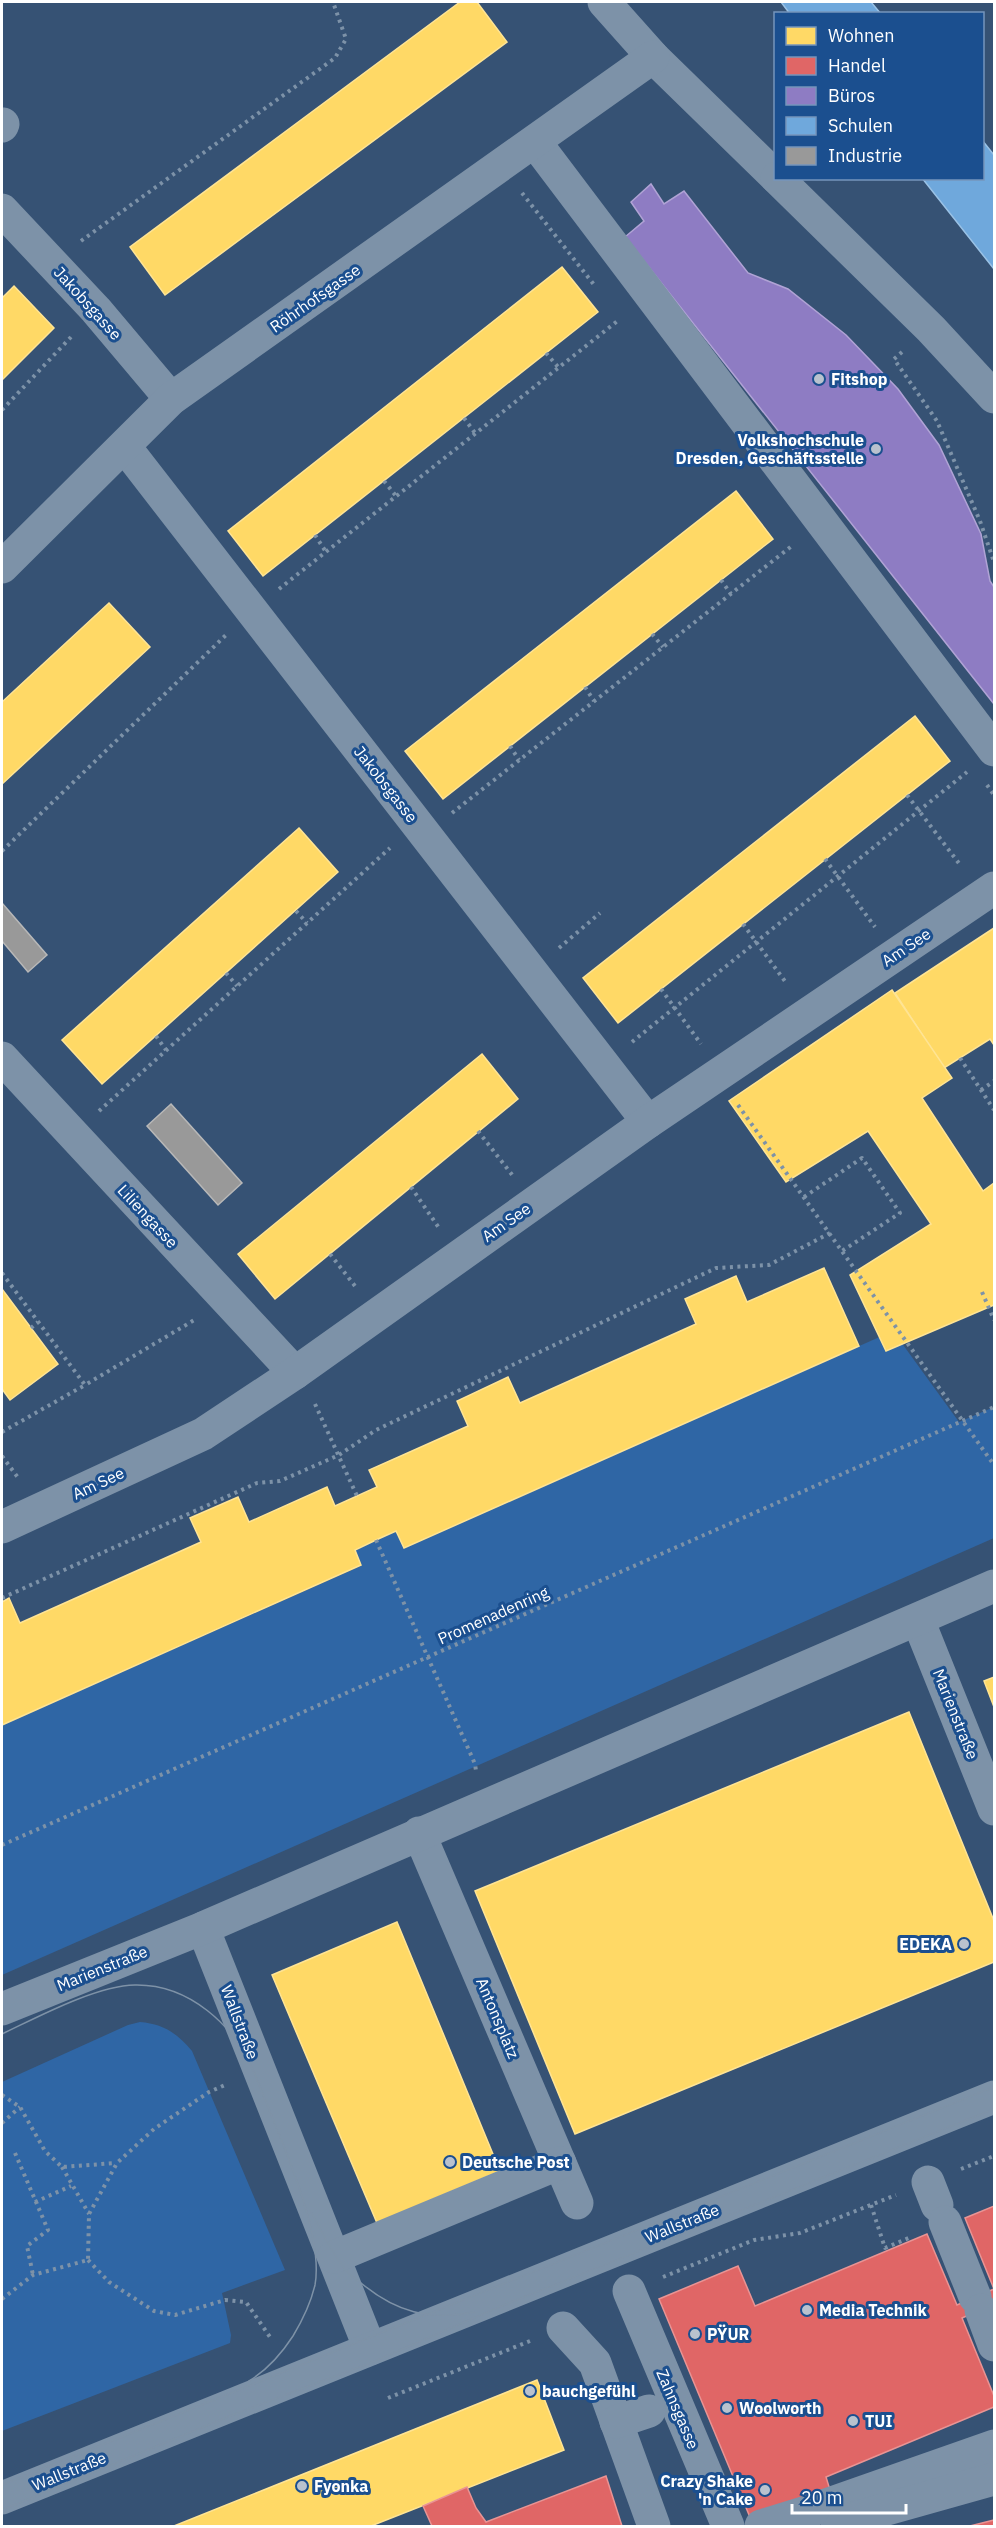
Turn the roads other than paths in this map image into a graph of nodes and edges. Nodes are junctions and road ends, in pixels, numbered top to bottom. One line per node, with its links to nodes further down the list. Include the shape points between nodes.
1 (604, 2): 2 (street)
2 (653, 57): 3 (street, Röhrhofsgasse); 4 (street)
3 (535, 142): 8 (street, Röhrhofsgasse); 11 (street)
4 (774, 176)
5 (778, 180): 7 (street)
6 (2, 210): 8 (street, Jakobsgasse, via 96,310)
7 (994, 394)
8 (171, 399): 9 (street, Röhrhofsgasse)
9 (125, 447): 10 (street, Röhrhofsgasse); 14 (street, Jakobsgasse)
10 (2, 567)
11 (983, 759)
12 (989, 892): 14 (street, Am See)
13 (2, 1058): 15 (street, Liliengasse)
14 (648, 1122): 15 (street, Am See)
15 (295, 1373): 16 (street, Am See, via 203,1434)
16 (2, 1527)
17 (994, 1586): 18 (street, Marienstraße)
18 (918, 1620): 19 (street, Marienstraße); 20 (street, Marienstraße)
19 (994, 1809)
20 (419, 1833): 21 (street, Marienstraße); 24 (street, Antonsplatz)
21 (203, 1928): 22 (street, Marienstraße); 27 (street, Wallstraße)
22 (2, 2009)
23 (994, 2097): 31 (street, Wallstraße)
24 (560, 2163): 26 (street, Antonsplatz); 27 (street)
25 (937, 2203): 30 (street)
26 (577, 2204)
27 (334, 2257): 31 (street, Wallstraße)
28 (629, 2291): 39 (street, Zahnsgasse)
29 (562, 2328): 33 (street, via 595,2363)
30 (994, 2345)
31 (370, 2349): 36 (street, Wallstraße)
32 (649, 2411): 33 (street)
33 (616, 2422): 38 (street)
34 (994, 2446): 37 (street)
35 (994, 2479): 37 (street)
36 (2, 2498)
37 (820, 2514): 40 (street)
38 (654, 2526)
39 (728, 2526)
40 (762, 2526)

